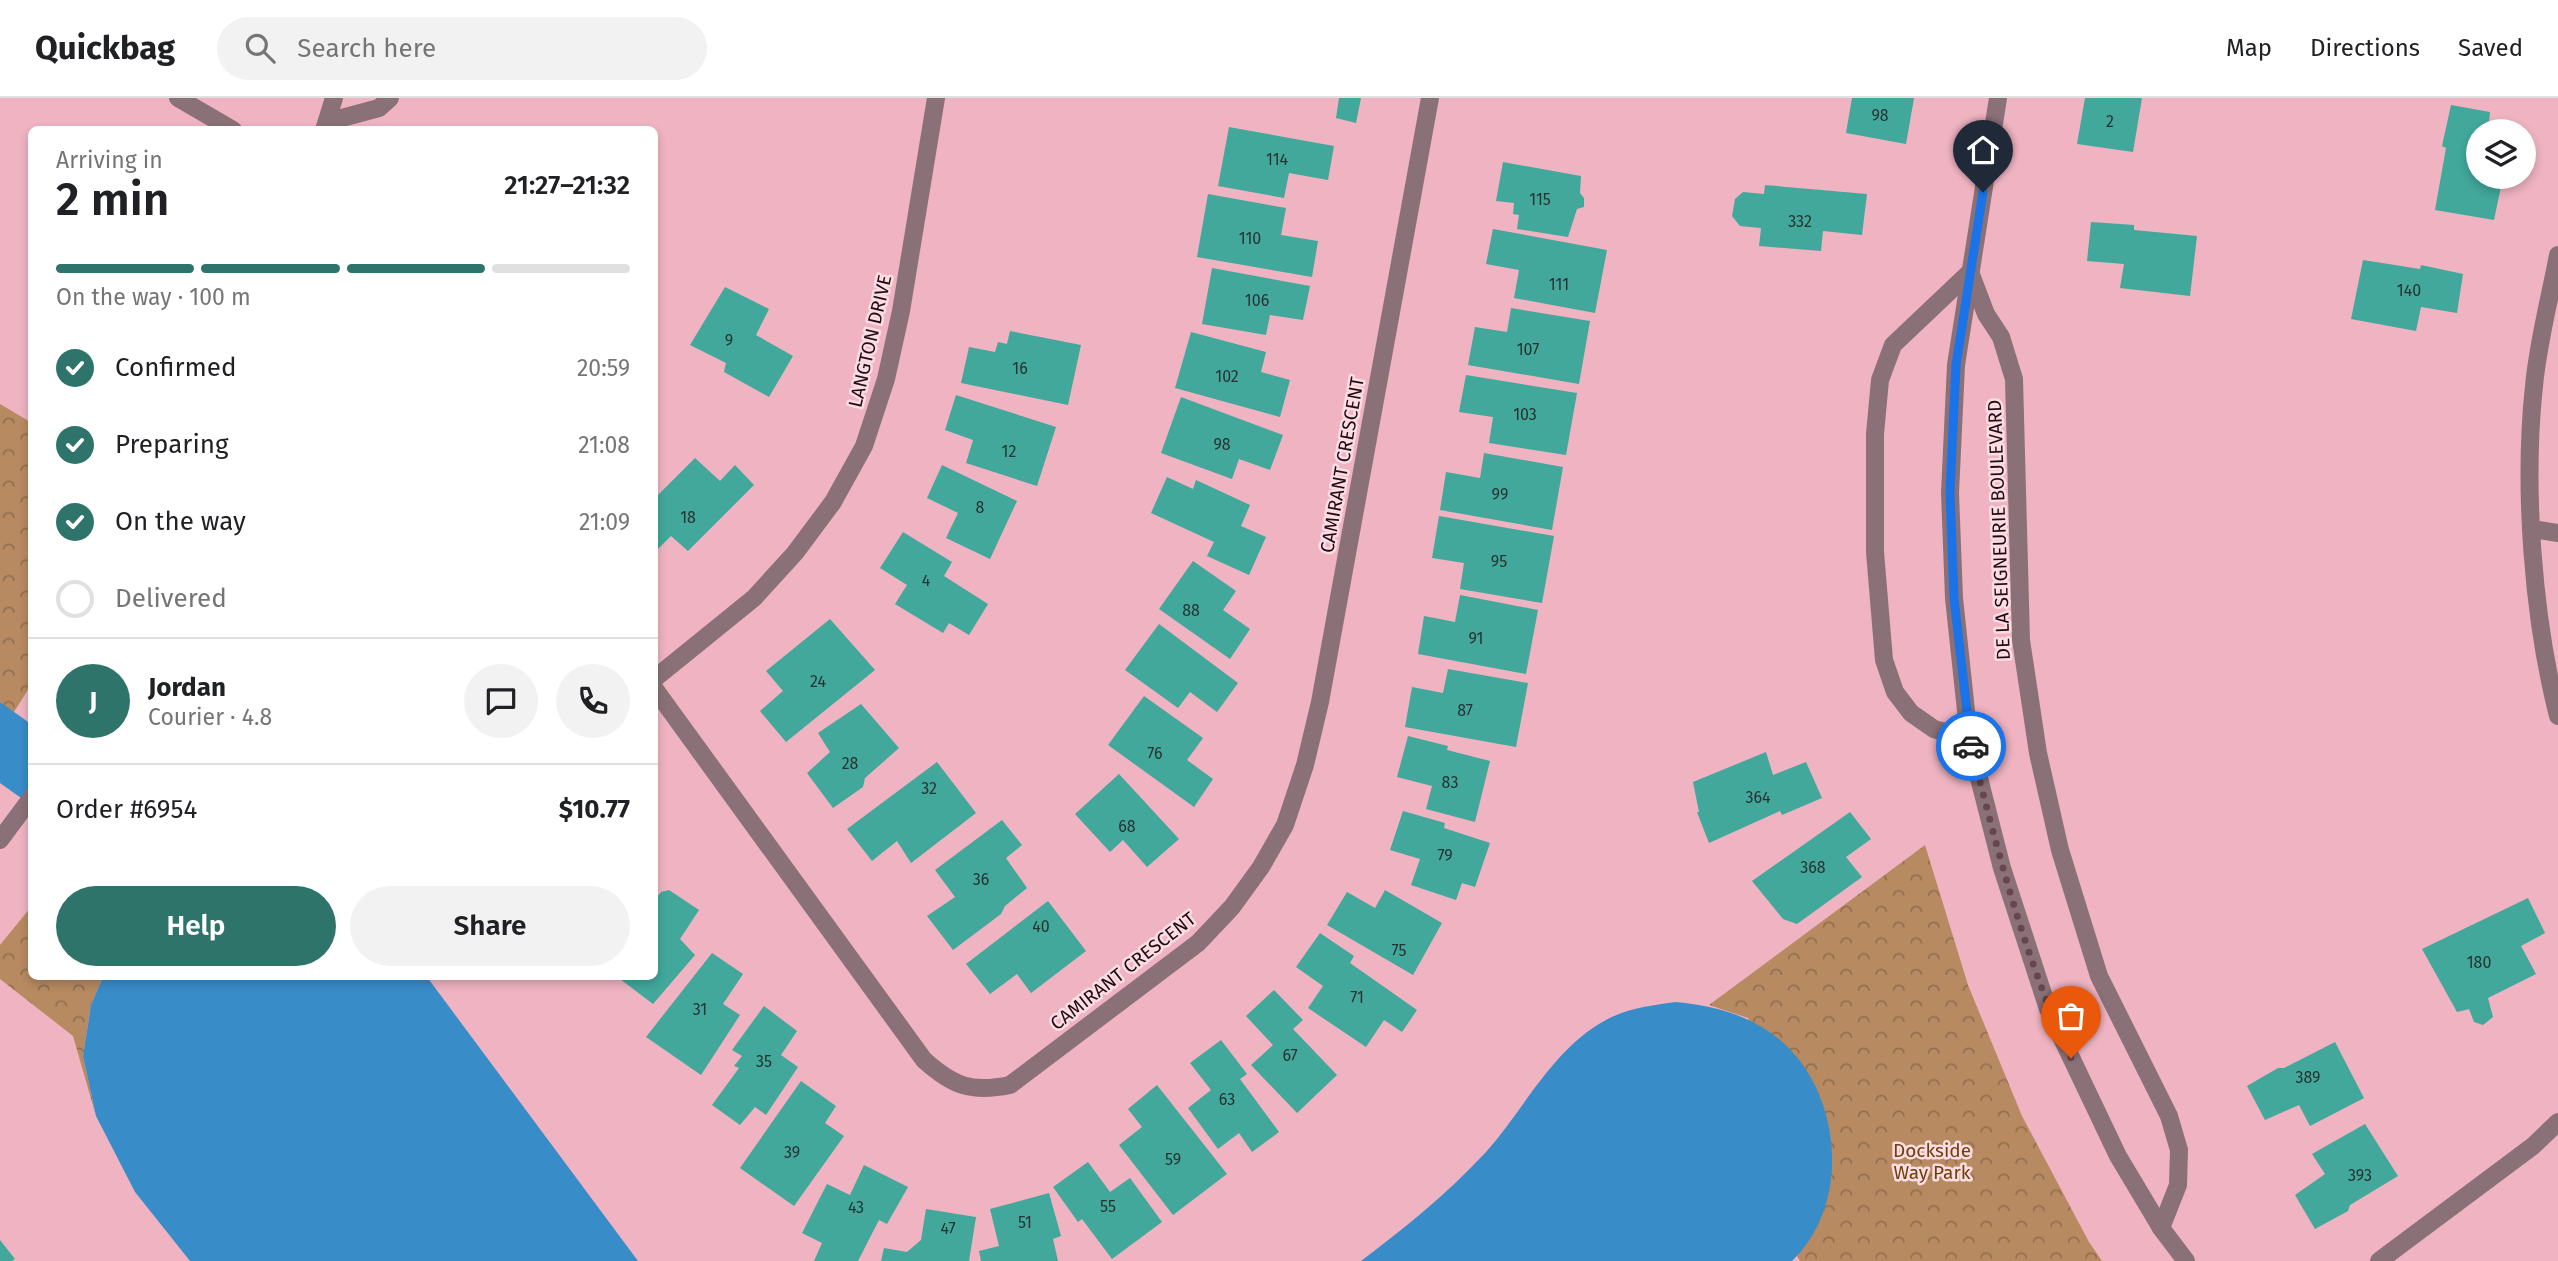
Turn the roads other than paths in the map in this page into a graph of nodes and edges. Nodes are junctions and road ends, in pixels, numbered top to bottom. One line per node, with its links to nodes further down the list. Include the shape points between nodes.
1 (178, 98): 7 (street)
2 (334, 98): 8 (street)
3 (390, 98): 8 (street, via 379,108)
4 (936, 98): 13 (street, LANGTON DRIVE, via 901,311 886,379 864,446 833,502 795,553 754,598)
5 (1430, 98): 14 (street, CAMIRANT CRESCENT, via 1304,765 1285,825 1261,867 1198,943 1010,1085 987,1089 942,1076 924,1060)
6 (1998, 98): 10 (street, DE LA SEIGNEURIE BOULEVARD)
7 (226, 126)
8 (325, 126)
9 (2558, 255): 11 (street, via 2534,385)
10 (1970, 272): 16 (street, DE LA SEIGNEURIE BOULEVARD, via 1956,365 1950,492 1954,598); 16 (street, via 1893,345 1880,380 1874,552 1884,660 1895,692 1911,713 1934,729); 20 (street, DE LA SEIGNEURIE BOULEVARD, via 1986,314 2001,337 2014,379 2021,640 2038,753 2060,850 2099,976 2169,1116 2179,1150 2178,1185)
11 (2532, 529): 12 (street); 15 (street, via 2546,670)
12 (2558, 533)
13 (658, 676)
14 (658, 694)
15 (2558, 716)
16 (1969, 739): 20 (street, DE LA SEIGNEURIE BOULEVARD, via 2002,869 2048,1009 2118,1156)
17 (28, 802): 18 (street)
18 (0, 840)
19 (2558, 1122): 22 (street, via 2533,1146)
20 (2161, 1228): 21 (street, DE LA SEIGNEURIE BOULEVARD)
21 (2186, 1261)
22 (2379, 1261)

